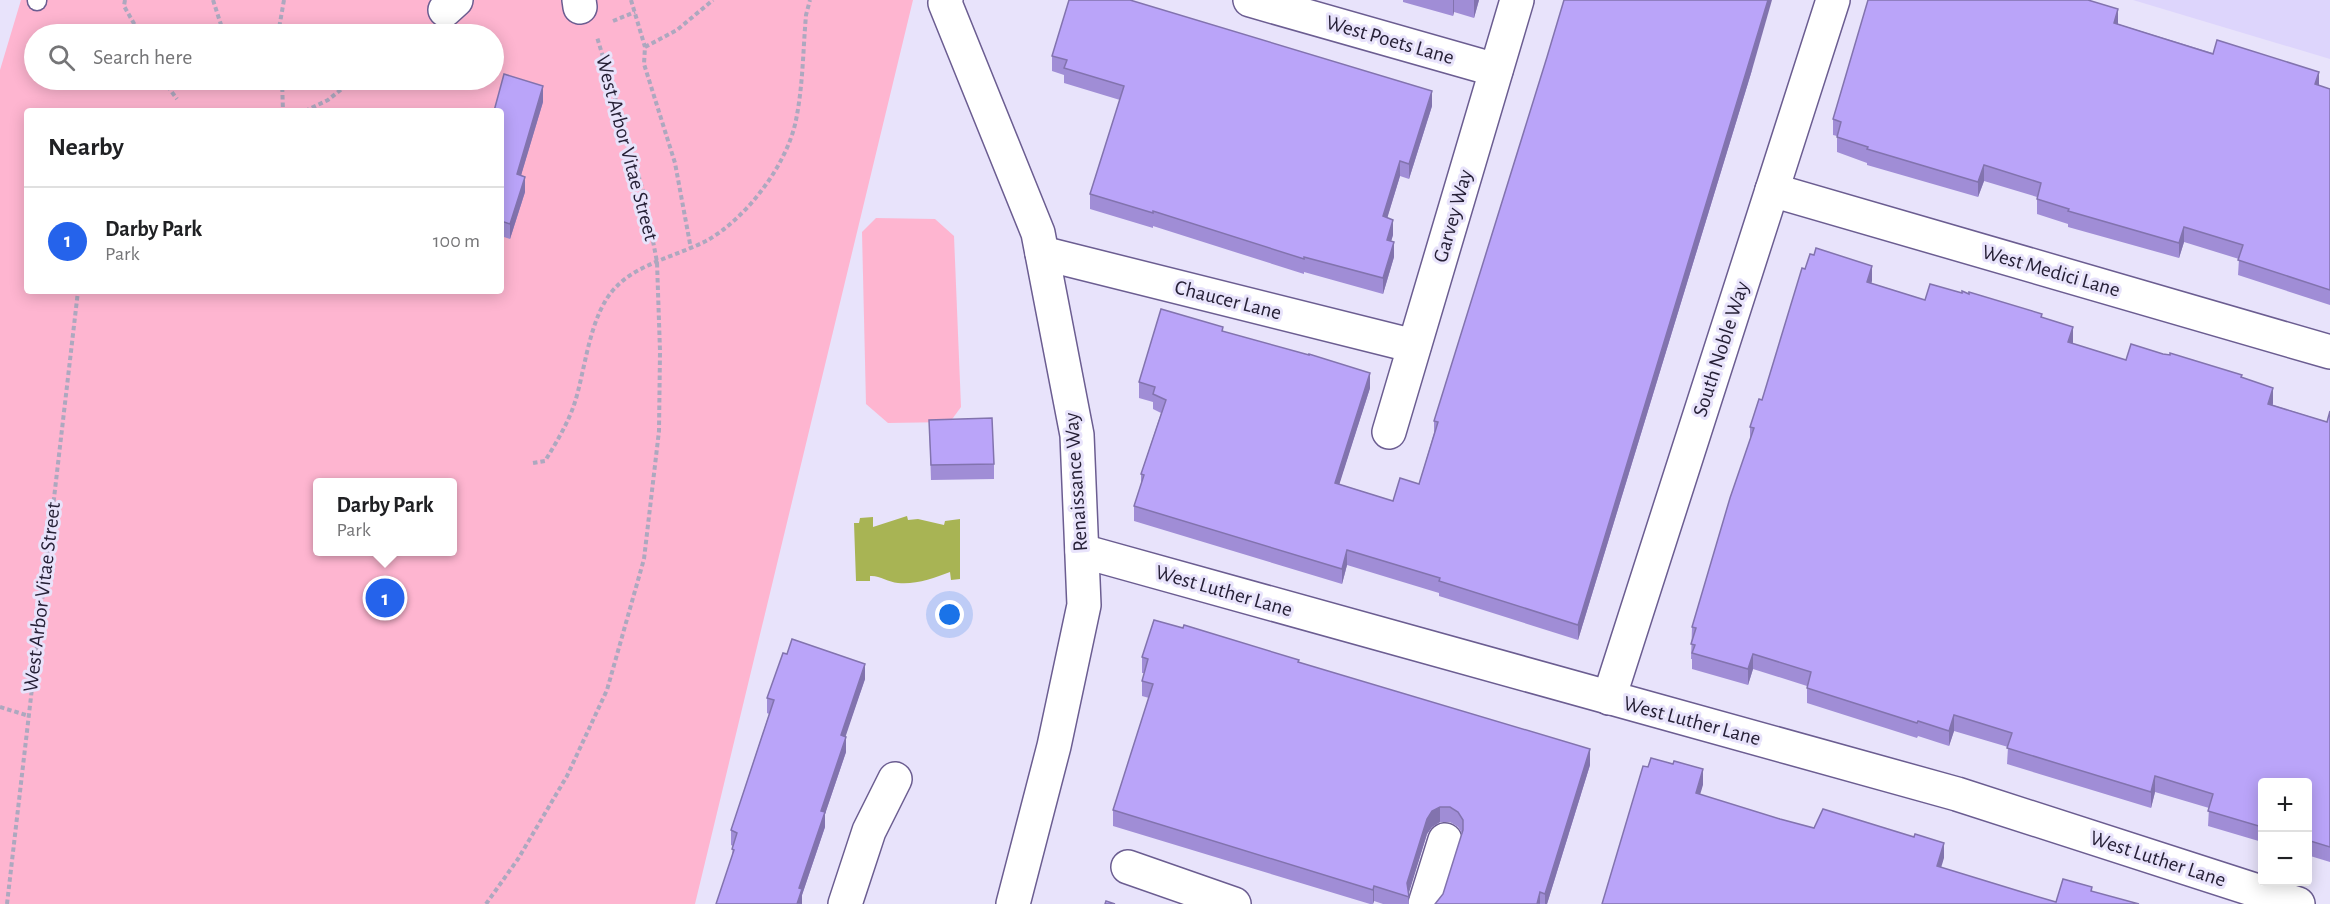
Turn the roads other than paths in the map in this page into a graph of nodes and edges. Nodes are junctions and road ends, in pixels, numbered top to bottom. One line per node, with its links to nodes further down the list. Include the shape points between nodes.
1 (946, 0): 7 (street, Renaissance Way, via 1038,233)
2 (1250, 0): 5 (street, West Poets Lane)
3 (1517, 0): 5 (street, Garvey Way)
4 (1833, 0): 6 (street, South Noble Way)
5 (1496, 70): 8 (street, Garvey Way)
6 (1772, 190): 9 (street, West Medici Lane); 12 (street, South Noble Way)
7 (1042, 253): 8 (street, Chaucer Lane); 11 (street, Renaissance Way, via 1077,435)
8 (1414, 346): 10 (street, Garvey Way)
9 (2330, 352)
10 (1389, 432)
11 (1082, 551): 12 (street, West Luther Lane); 17 (street, Renaissance Way, via 1084,605 1054,746)
12 (1609, 698): 20 (street, West Luther Lane, via 1958,794)
13 (896, 779): 16 (street, via 869,831)
14 (1445, 840): 19 (street)
15 (1128, 867): 18 (street)
16 (845, 904)
17 (1013, 904)
18 (1233, 904)
19 (1425, 904)
20 (2298, 904)

